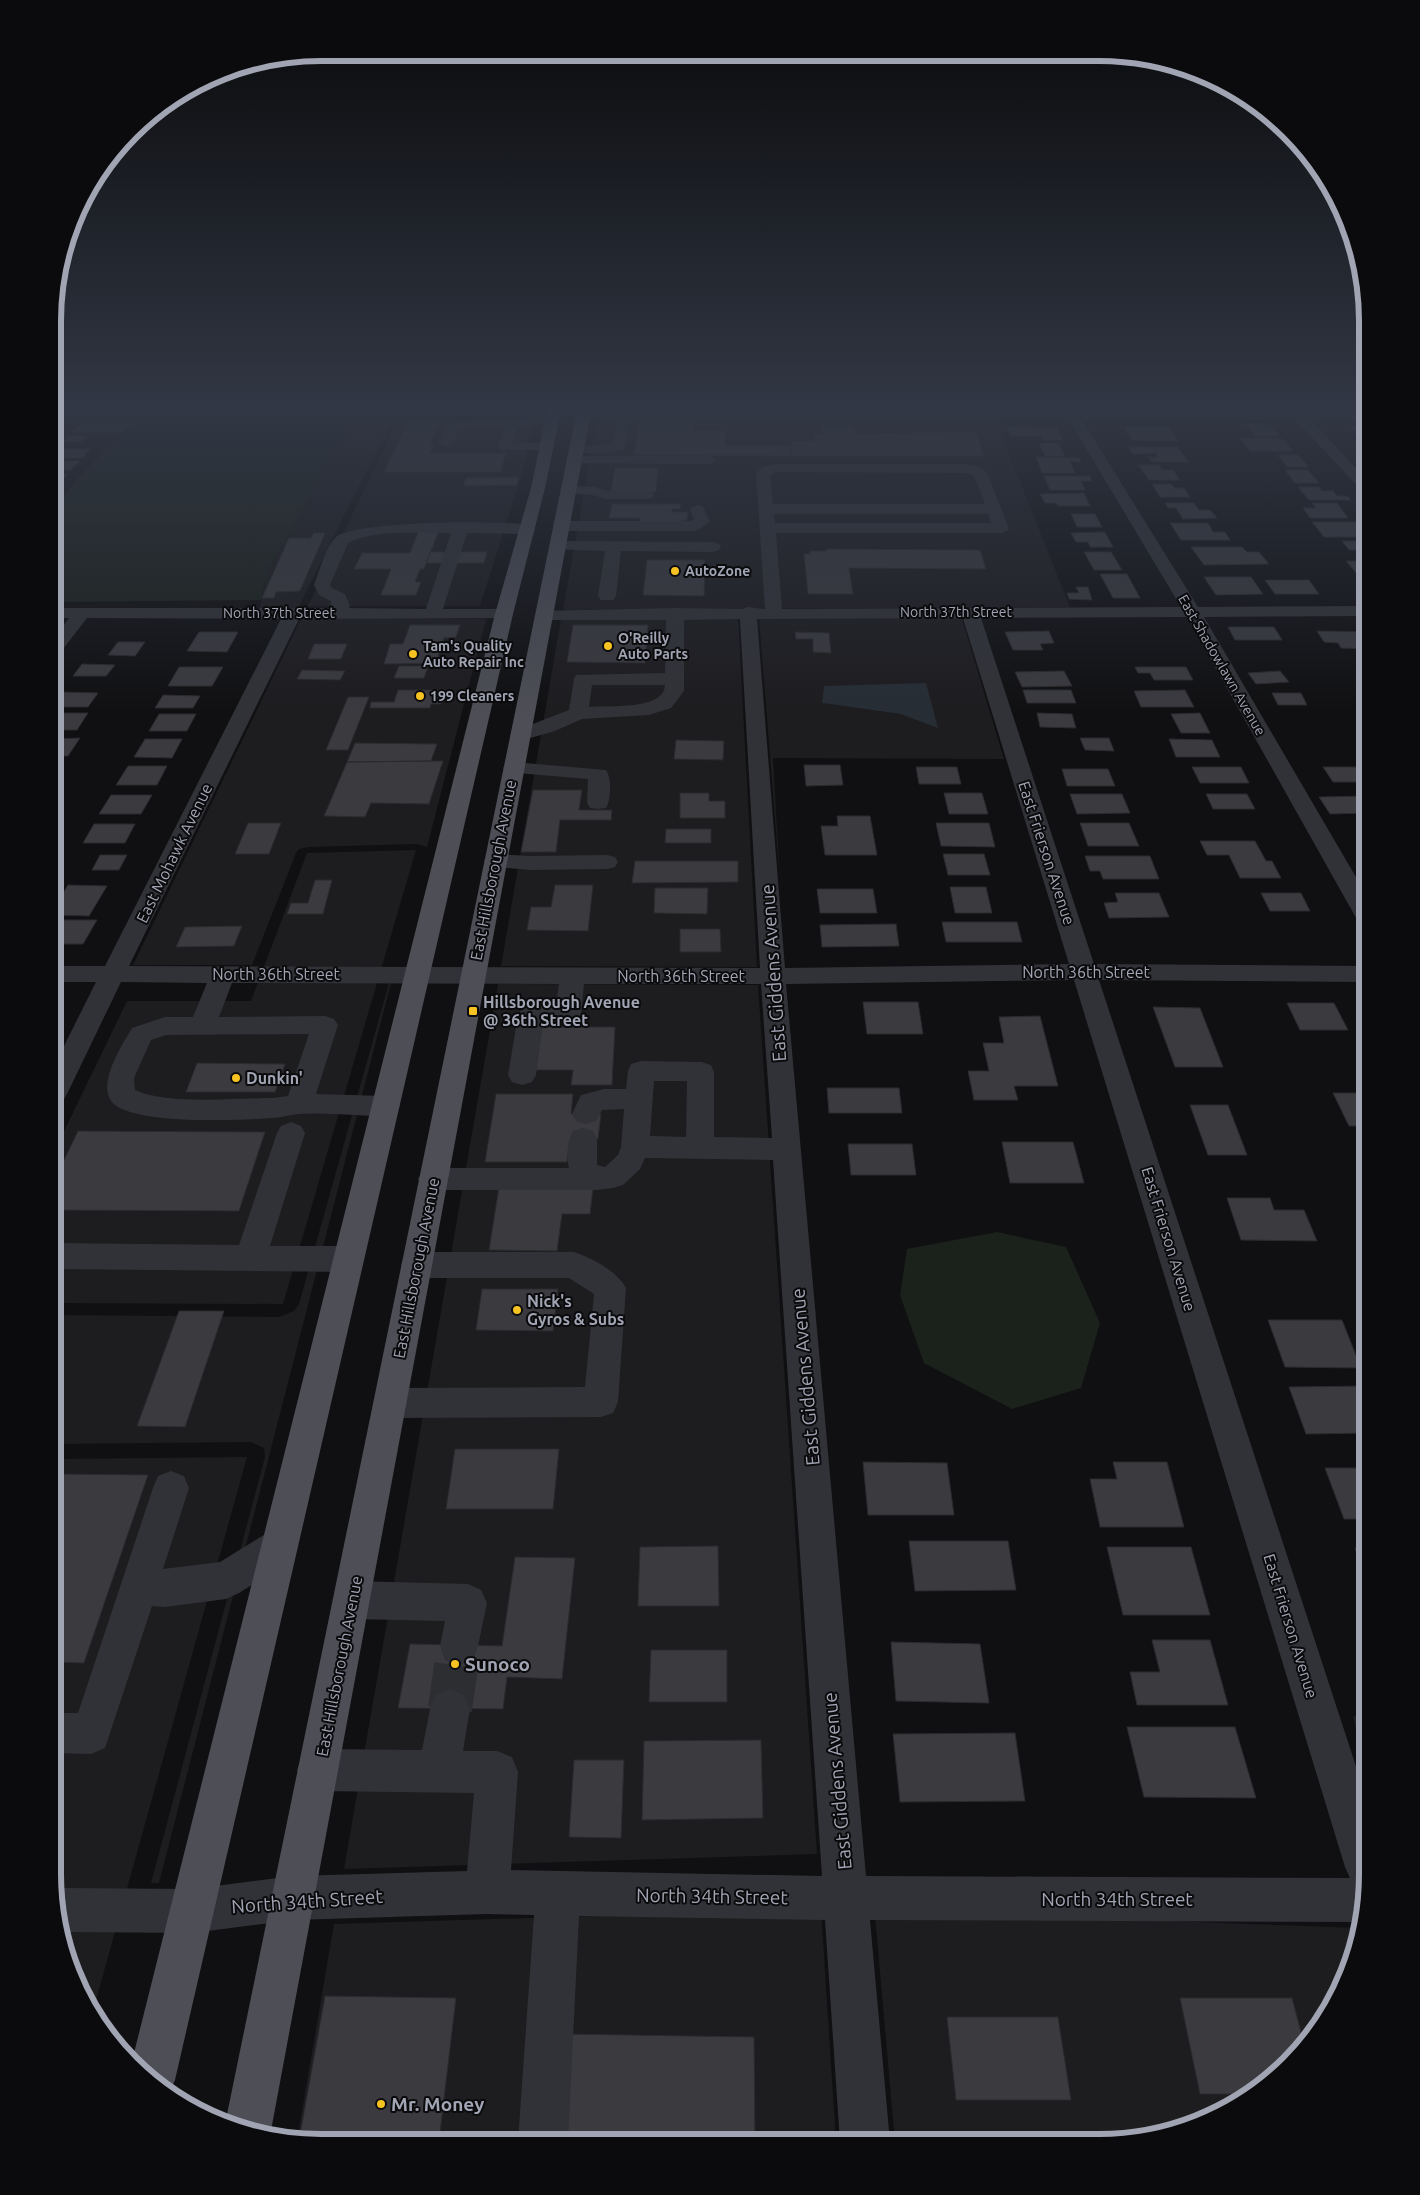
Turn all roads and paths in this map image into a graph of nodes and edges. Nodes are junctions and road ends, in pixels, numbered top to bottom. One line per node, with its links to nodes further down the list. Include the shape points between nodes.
1 (532, 508): 10 (main road, East Hillsborough Avenue)
2 (564, 508): 7 (main road, East Hillsborough Avenue)
3 (1129, 508): 19 (street, East Shadowlawn Avenue)
4 (766, 509): 5 (street); 8 (street, East Giddens Avenue)
5 (994, 509): 8 (street, via 1001,528)
6 (698, 510): 7 (street, via 702,521 694,526)
7 (561, 526): 11 (main road, East Hillsborough Avenue)
8 (768, 528): 17 (street, East Giddens Avenue)
9 (460, 530): 10 (street); 23 (street, via 371,531 355,533 343,540 322,585 325,591 339,598); 25 (street)
10 (526, 530): 14 (main road, East Hillsborough Avenue)
11 (557, 546): 12 (street); 14 (main road, East Hillsborough Avenue)
12 (614, 546): 13 (street); 15 (street)
13 (713, 547)
14 (530, 596): 24 (street, North 37th Street); 26 (main road, East Hillsborough Avenue); 28 (main road, East Hillsborough Avenue)
15 (607, 596)
16 (1359, 611): 19 (street, North 37th Street)
17 (761, 612): 18 (street, North 37th Street); 24 (street, North 37th Street); 45 (street, East Giddens Avenue)
18 (970, 612): 19 (street, North 37th Street); 37 (street, East Frierson Avenue)
19 (1192, 612): 36 (street, East Shadowlawn Avenue)
20 (61, 613): 21 (street, North 37th Street)
21 (82, 613): 22 (street, North 37th Street); 27 (street)
22 (293, 613): 23 (street, North 37th Street); 39 (street, East Mohawk Avenue)
23 (338, 613): 25 (street, North 37th Street)
24 (675, 613): 29 (street)
25 (433, 614): 26 (street, North 37th Street)
26 (516, 624): 28 (main road); 42 (main road, East Hillsborough Avenue)
27 (61, 640)
28 (536, 655): 31 (main road, East Hillsborough Avenue)
29 (674, 678): 30 (street, via 674,691 664,704 649,709); 30 (street, via 583,679)
30 (578, 713): 31 (street)
31 (520, 735): 32 (main road, East Hillsborough Avenue)
32 (513, 768): 33 (street, via 599,774); 34 (main road, East Hillsborough Avenue)
33 (598, 803)
34 (495, 861): 35 (street); 43 (main road, East Hillsborough Avenue)
35 (607, 862)
36 (1359, 902)
37 (1085, 972): 41 (street, North 36th Street); 45 (street, North 36th Street); 72 (street, East Frierson Avenue)
38 (61, 974): 39 (street, North 36th Street)
39 (114, 974): 40 (street, North 36th Street); 48 (street, East Mohawk Avenue)
40 (223, 974): 42 (street, North 36th Street); 46 (street)
41 (1359, 974)
42 (417, 975): 43 (street, North 36th Street); 51 (main road, East Hillsborough Avenue)
43 (473, 975): 44 (street, North 36th Street); 56 (main road, East Hillsborough Avenue)
44 (573, 975): 45 (street, North 36th Street); 47 (street, via 568,1015 530,1015)
45 (773, 976): 55 (street, East Giddens Avenue)
46 (202, 1026): 50 (street, via 325,1025); 50 (street, via 165,1026 141,1034 120,1078 122,1096 141,1105 166,1109 273,1108)
47 (522, 1075)
48 (61, 1078)
49 (638, 1099): 53 (street); 54 (street, via 641,1071 701,1072); 57 (street, via 591,1102 582,1162 585,1172)
50 (299, 1104): 51 (street)
51 (386, 1106): 60 (main road, East Hillsborough Avenue)
52 (291, 1133): 59 (street)
53 (635, 1147): 54 (street); 57 (street, via 630,1162 613,1177)
54 (700, 1147): 55 (street)
55 (787, 1149): 76 (street, East Giddens Avenue)
56 (433, 1179): 57 (street); 61 (main road, East Hillsborough Avenue)
57 (596, 1179)
58 (61, 1256): 59 (street)
59 (251, 1256): 60 (street)
60 (349, 1258): 64 (main road, East Hillsborough Avenue)
61 (416, 1265): 62 (main road, East Hillsborough Avenue); 62 (street, via 574,1265 610,1288 601,1402)
62 (390, 1403): 66 (main road, East Hillsborough Avenue)
63 (171, 1488): 65 (street)
64 (280, 1546): 65 (street, via 226,1580 165,1588); 79 (main road, East Hillsborough Avenue)
65 (138, 1587): 69 (street, via 91,1734)
66 (352, 1600): 67 (street, via 468,1603); 70 (main road, East Hillsborough Avenue)
67 (460, 1646)
68 (450, 1709): 71 (street)
69 (61, 1733)
70 (318, 1770): 71 (street); 75 (main road, East Hillsborough Avenue)
71 (439, 1772): 73 (street, via 497,1772)
72 (1359, 1843)
73 (487, 1892): 74 (street, North 34th Street); 75 (street, North 34th Street)
74 (558, 1893): 76 (street, North 34th Street); 82 (street)
75 (294, 1898): 79 (street, North 34th Street); 81 (main road, East Hillsborough Avenue)
76 (846, 1898): 77 (street, North 34th Street); 83 (street, East Giddens Avenue)
77 (1357, 1900)
78 (63, 1910): 79 (street, North 34th Street)
79 (192, 1912): 80 (main road, East Hillsborough Avenue)
80 (153, 2072)
81 (249, 2124)
82 (543, 2134)
83 (864, 2134)

